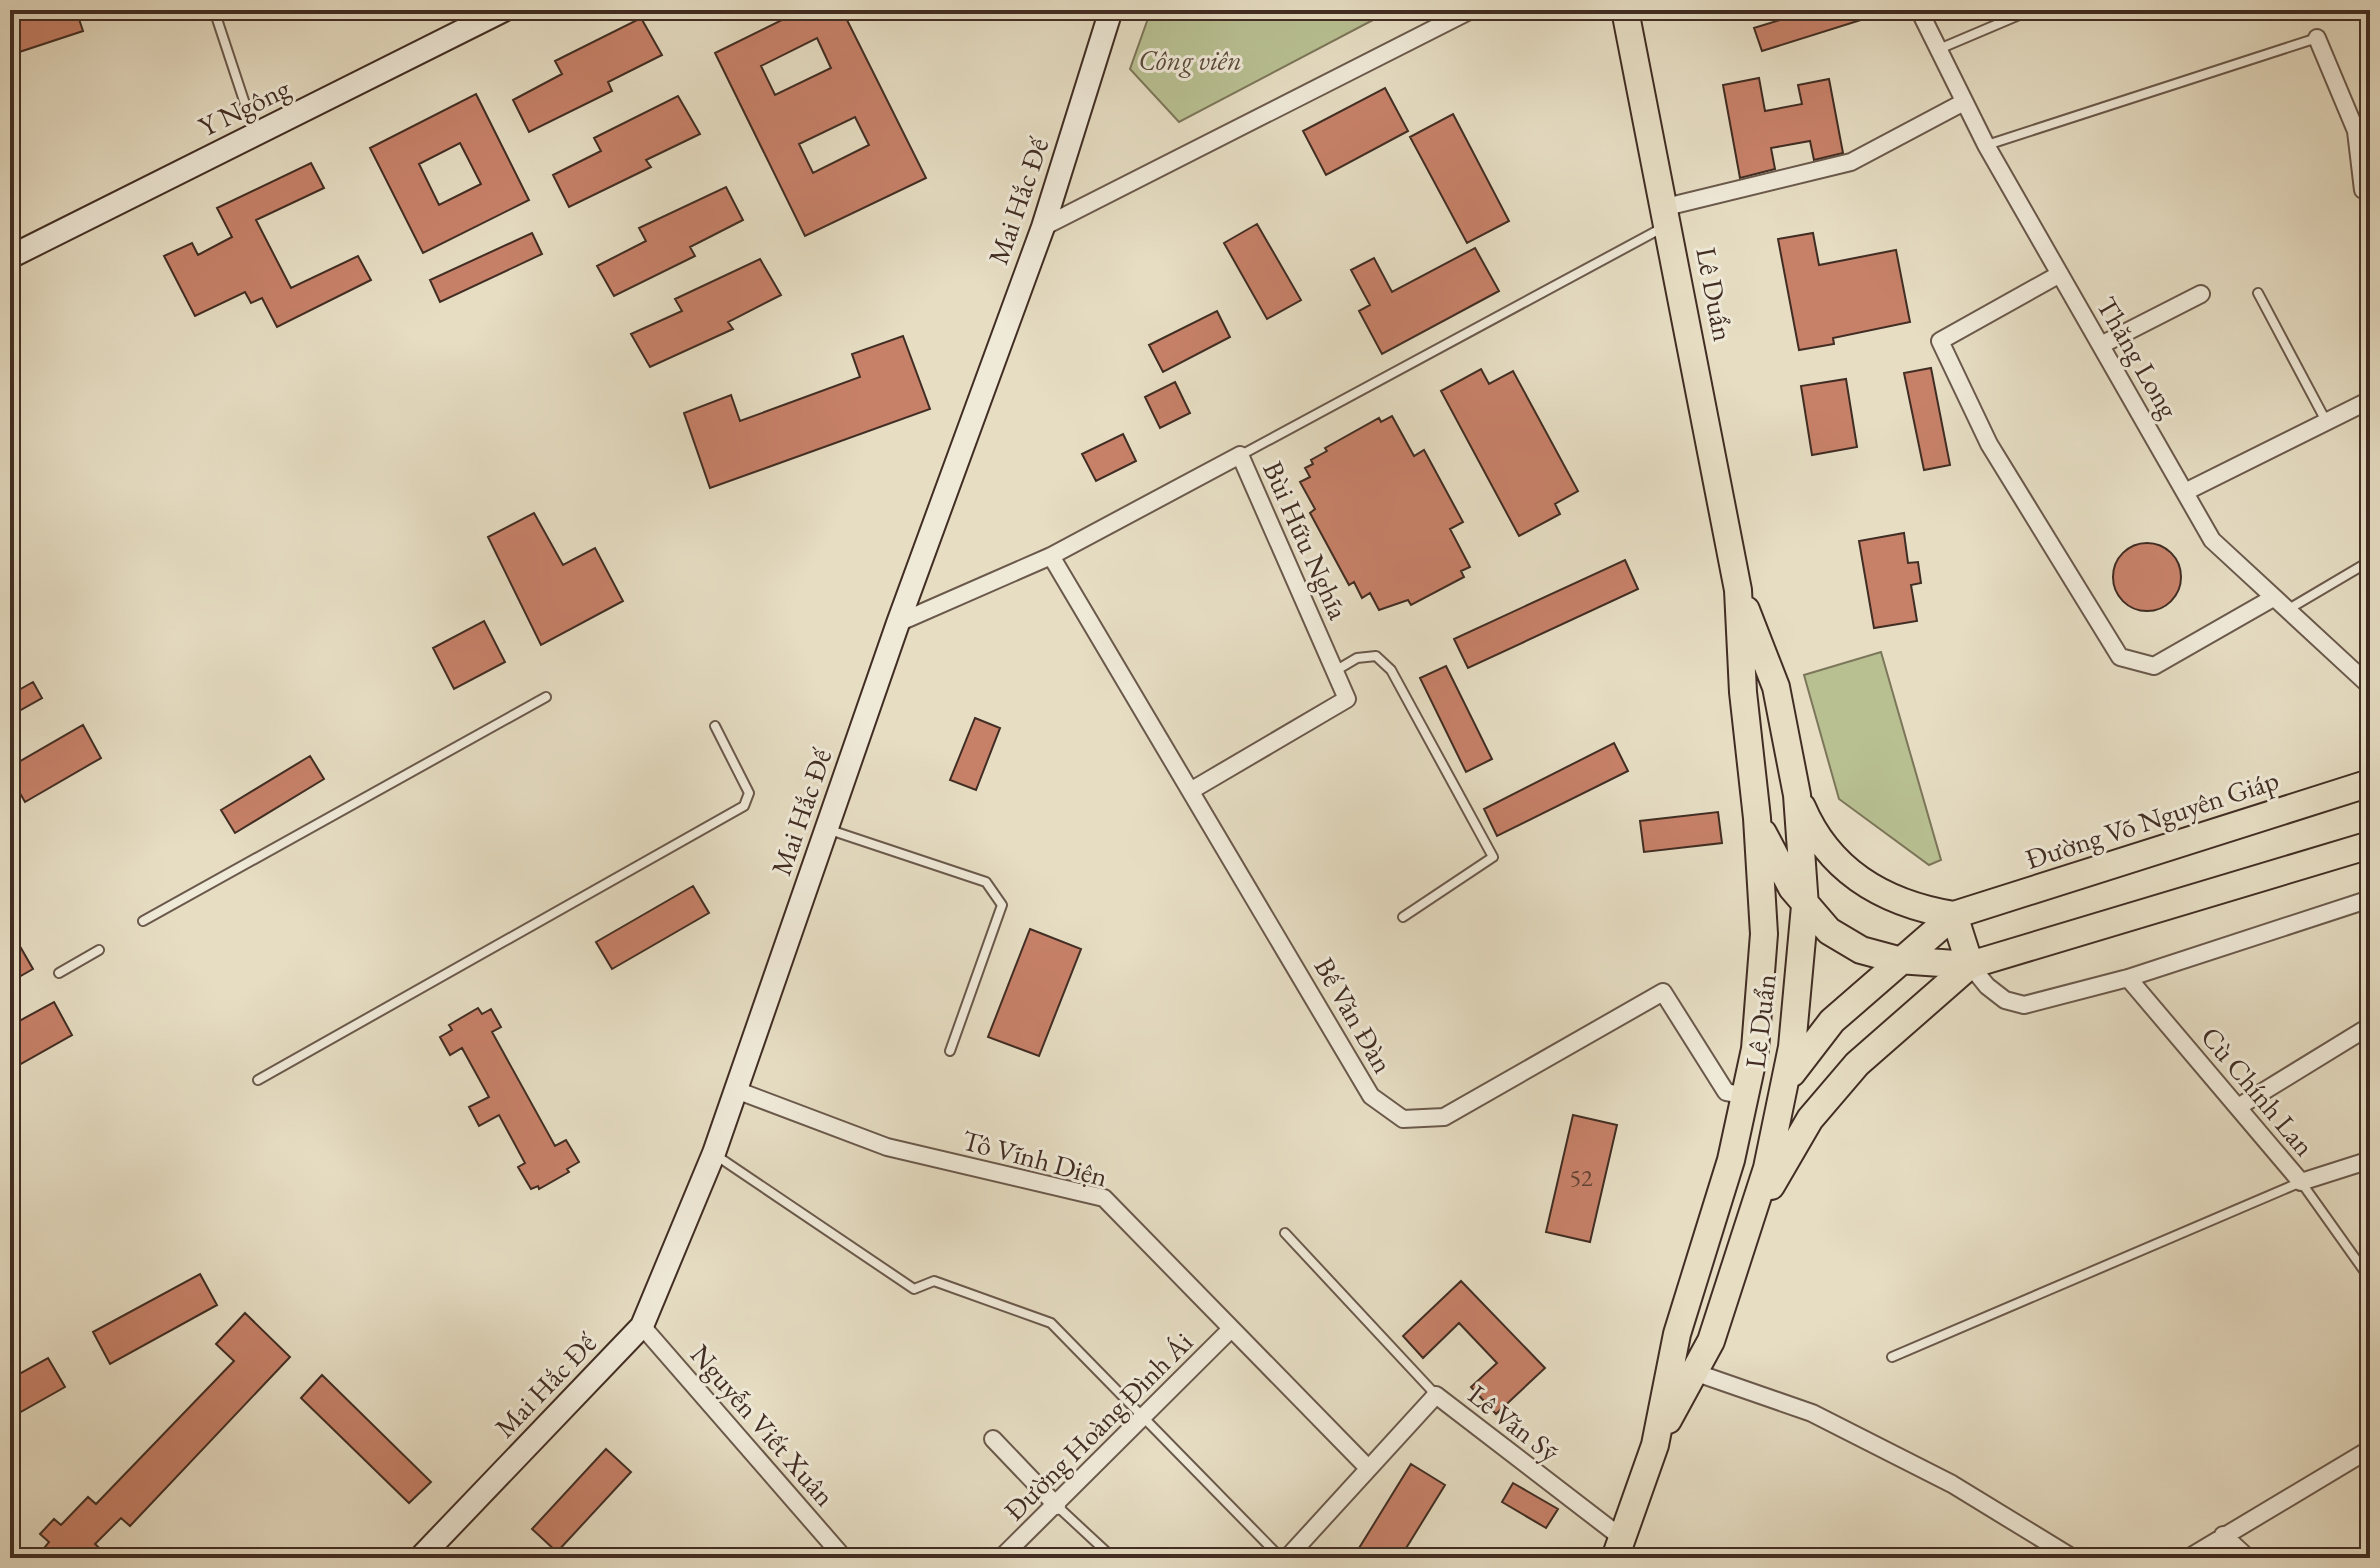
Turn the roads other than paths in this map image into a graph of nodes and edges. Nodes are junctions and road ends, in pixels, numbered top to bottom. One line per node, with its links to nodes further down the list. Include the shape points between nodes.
1 (214, 10): 11 (lane)
2 (504, 10): 11 (street, Y Ngông)
3 (1111, 10): 16 (street, Mai Hắc Đế)
4 (1471, 10): 16 (street)
5 (1625, 10): 15 (main road, Lê Duẩn)
6 (1919, 10): 9 (street, Thăng Long)
7 (2031, 10): 9 (lane)
8 (2317, 38): 12 (lane); 13 (street, via 2356,131)
9 (1939, 49): 10 (street, Thăng Long)
10 (1964, 102): 12 (street, Thăng Long); 15 (street, via 1851,162)
11 (255, 135): 17 (street, Y Ngông)
12 (1986, 145): 18 (street, Thăng Long)
13 (2363, 190): 14 (lane)
14 (2370, 214)
15 (1668, 216): 24 (lane); 28 (main road, Lê Duẩn)
16 (1043, 227): 31 (street, Mai Hắc Đế)
17 (10, 257)
18 (2060, 274): 21 (street, Thăng Long); 29 (street, via 1940,341 1989,444 2120,657 2154,666)
19 (2258, 293): 23 (lane)
20 (2201, 294): 21 (street)
21 (2101, 345): 25 (street, Thăng Long)
22 (2370, 400): 23 (street)
23 (2326, 421): 25 (street)
24 (1240, 455): 26 (street, Bùi Hữu Nghĩa); 32 (street, Bùi Hữu Nghĩa)
25 (2185, 492): 29 (street, Thăng Long, via 2212,540)
26 (1051, 556): 31 (street, Bùi Hữu Nghĩa); 37 (street, Bế Văn Đàn)
27 (2370, 561): 30 (lane)
28 (1738, 590): 38 (main road, Lê Duẩn, via 1776,687); 39 (main road, Lê Duẩn)
29 (2273, 598): 30 (street, Thăng Long)
30 (2286, 611): 33 (street, Thăng Long)
31 (898, 623): 40 (street, Mai Hắc Đế)
32 (1335, 671): 37 (street, Bùi Hữu Nghĩa, via 1347,699); 45 (lane, via 1357,658 1376,656 1391,670 1493,857)
33 (2370, 686)
34 (546, 697): 46 (lane)
35 (715, 726): 54 (lane, via 749,793 744,806)
36 (2370, 783): 44 (main road, Đường Võ Nguyên Giáp)
37 (1192, 790): 57 (street, Bế Văn Đàn, via 1371,1096 1403,1119 1444,1117 1663,992 1726,1092)
38 (1797, 795): 43 (main road, Lê Duẩn); 44 (main road, via 1827,852 1852,875 1885,897)
39 (1757, 818): 43 (main road, via 1775,861); 57 (main road, Lê Duẩn, via 1764,934 1755,1049)
40 (827, 828): 53 (lane, via 986,882 998,895 1002,905); 56 (street, Mai Hắc Đế)
41 (2370, 845): 49 (main road)
42 (2370, 899): 51 (street)
43 (1805, 906): 48 (main road, via 1851,944); 55 (main road, Lê Duẩn)
44 (1954, 915): 48 (main road); 49 (main road)
45 (1403, 917)
46 (143, 921)
47 (99, 950): 50 (lane)
48 (1898, 960): 49 (main road); 55 (main road, via 1832,1021)
49 (1970, 965): 51 (street, via 2005,1000 2024,1005); 63 (main road, via 1857,1064 1810,1119)
50 (59, 973)
51 (2128, 978): 58 (street, Cù Chính Lan)
52 (2370, 1026): 58 (street)
53 (950, 1051)
54 (258, 1080)
55 (1784, 1086): 60 (main road); 63 (main road, Lê Duẩn)
56 (736, 1090): 59 (street, Mai Hắc Đế); 67 (street, Tô Vĩnh Diện, via 887,1147 1104,1198)
57 (1745, 1096): 60 (main road, Lê Duẩn)
58 (2238, 1107): 62 (street, Cù Chính Lan)
59 (714, 1153): 66 (street, Mai Hắc Đế); 71 (lane, via 914,1289 934,1281 1051,1323)
60 (1731, 1160): 73 (main road, Lê Duẩn, via 1677,1334)
61 (2370, 1160): 62 (street, Cù Chính Lan)
62 (2301, 1182): 65 (lane); 68 (lane)
63 (1749, 1224): 69 (main road, Lê Duẩn, via 1711,1341)
64 (1285, 1233): 70 (lane)
65 (2370, 1279)
66 (642, 1326): 80 (street, Mai Hắc Đế); 81 (street, Nguyễn Viết Xuân)
67 (1231, 1329): 71 (street, Đường Hoàng Đình Ái); 75 (street, Tô Vĩnh Diện)
68 (1892, 1357)
69 (1694, 1372): 73 (main road, Lê Duẩn); 79 (street, via 1812,1413 1952,1484)
70 (1436, 1395): 75 (street, Lê Văn Sỹ); 78 (street, Lê Văn Sỹ)
71 (1144, 1417): 76 (street, Đường Hoàng Đình Ái); 84 (lane)
72 (993, 1439): 76 (street)
73 (1655, 1445): 78 (main road, Lê Duẩn)
74 (2367, 1456): 77 (street)
75 (1367, 1467): 84 (street, Lê Văn Sỹ)
76 (1057, 1506): 82 (street, Đường Hoàng Đình Ái); 83 (lane)
77 (2223, 1535): 85 (street); 86 (street)
78 (1618, 1548)
79 (2065, 1556)
80 (420, 1558)
81 (844, 1558)
82 (1001, 1558)
83 (1113, 1558)
84 (1284, 1558)
85 (2188, 1558)
86 (2248, 1558)

